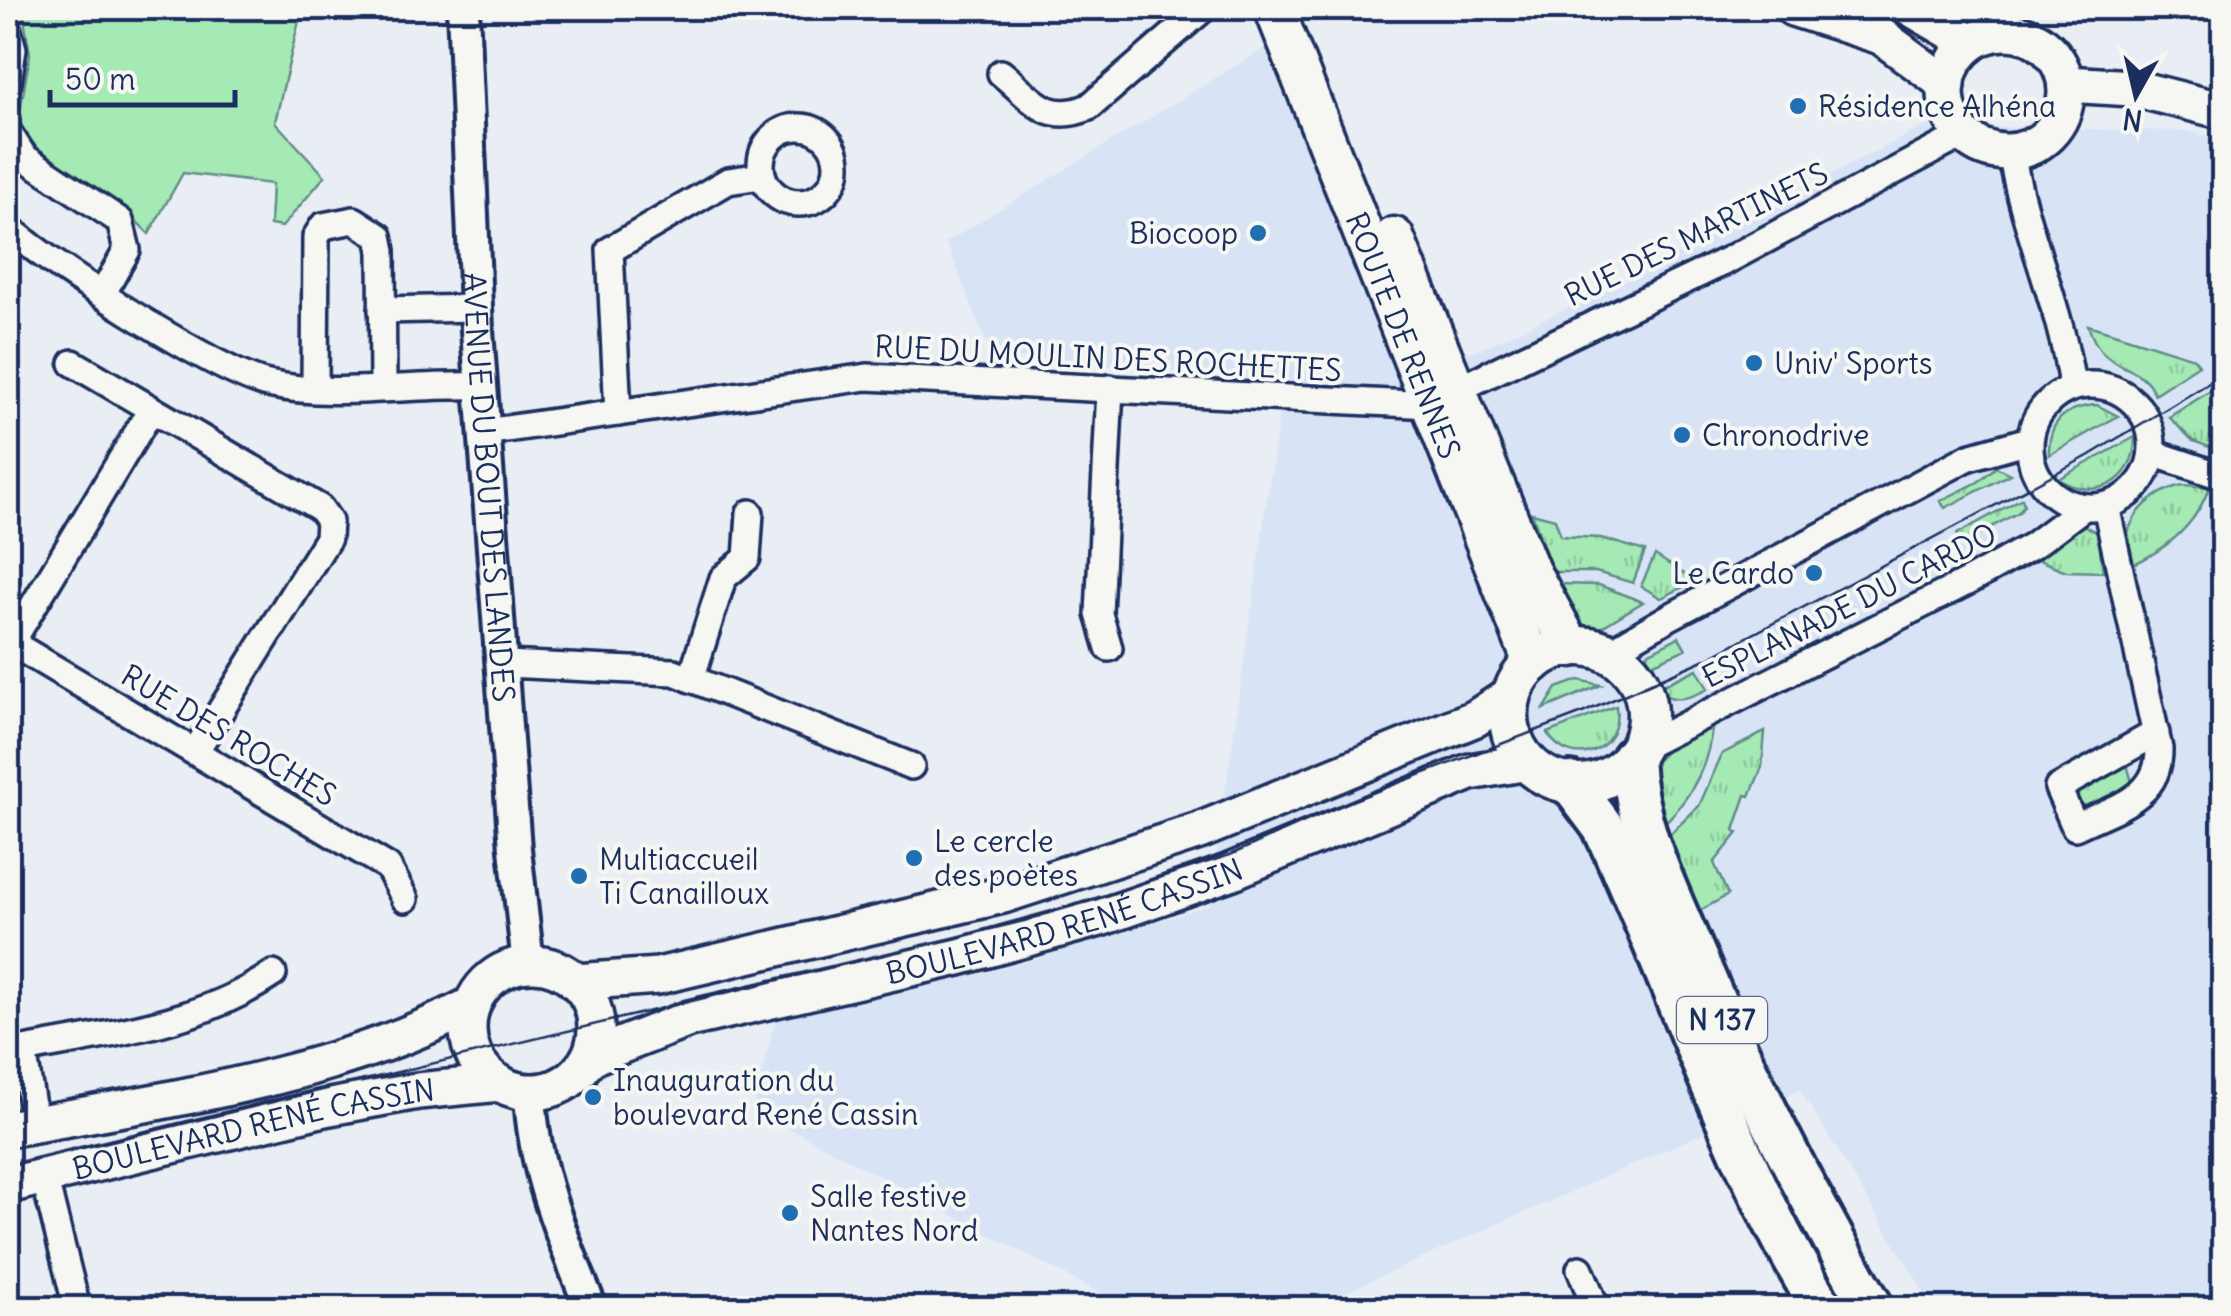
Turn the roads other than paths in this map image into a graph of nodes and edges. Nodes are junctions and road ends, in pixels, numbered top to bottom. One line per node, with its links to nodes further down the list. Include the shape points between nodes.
1 (463, 8): 20 (street, AVENUE DU BOUT DES LANDES)
2 (1204, 8): 9 (street, via 1088,107 1067,116 1049,113)
3 (1274, 8): 28 (main road, ROUTE DE RENNES)
4 (1302, 8): 28 (main road, ROUTE DE RENNES)
5 (1793, 8): 12 (main road, via 1881,36)
6 (1911, 8): 8 (main road)
7 (8, 31): 10 (street)
8 (1971, 43): 11 (main road, via 1994,33 2030,36 2050,51); 12 (main road, via 1954,61)
9 (1002, 73)
10 (8, 82)
11 (2066, 84): 13 (main road, via 2133,88); 16 (main road, via 2053,130 2034,145)
12 (1947, 85): 15 (main road, via 1950,112)
13 (2224, 111)
14 (8, 132): 19 (street, via 24,157 120,221 126,250)
15 (1964, 134): 16 (main road, via 1986,148); 28 (street, RUE DES MARTINETS, via 1728,260)
16 (2010, 151): 26 (street, via 2058,310)
17 (761, 176): 30 (street, via 728,181 610,250)
18 (11, 240): 19 (street)
19 (103, 293): 25 (street, via 232,371 267,384)
20 (476, 308): 21 (street); 24 (street, AVENUE DU BOUT DES LANDES)
21 (382, 310): 23 (street); 25 (street, via 379,236 354,220 323,226 314,248)
22 (74, 364): 29 (street)
23 (383, 386): 24 (street); 25 (street)
24 (481, 386): 31 (street, AVENUE DU BOUT DES LANDES)
25 (315, 387)
26 (2072, 387): 32 (street, via 2042,407); 33 (street, via 2111,387 2128,397 2148,423)
27 (1110, 388): 28 (street, RUE DU MOULIN DES ROCHETTES); 30 (street, RUE DU MOULIN DES ROCHETTES, via 866,377); 39 (street, via 1099,614)
28 (1444, 398): 38 (main road, ROUTE DE RENNES); 41 (main road, ROUTE DE RENNES)
29 (152, 410): 37 (street); 46 (street, via 320,508 330,522 328,538)
30 (618, 413): 31 (street, RUE DU MOULIN DES ROCHETTES)
31 (485, 432): 42 (street, AVENUE DU BOUT DES LANDES)
32 (2029, 440): 35 (street, via 2040,482 2063,501); 40 (street, via 1969,456 1666,619)
33 (2152, 453): 34 (street); 35 (street, via 2137,486)
34 (2224, 477)
35 (2095, 507): 45 (street); 47 (street, ESPLANADE DU CARDO, via 1971,580)
36 (750, 513): 43 (street, via 747,558 723,578)
37 (9, 642): 46 (street, RUE DES ROCHES)
38 (1571, 647): 40 (main road); 41 (main road)
39 (1109, 648)
40 (1614, 656): 47 (main road, via 1644,697 1646,724)
41 (1533, 663): 44 (main road)
42 (505, 664): 43 (street, via 674,672); 52 (street, AVENUE DU BOUT DES LANDES)
43 (692, 679): 49 (street)
44 (1512, 694): 48 (main road, via 1510,727); 54 (main road, BOULEVARD RENÉ CASSIN, via 1476,718 1199,831 1003,895 658,976)
45 (2156, 733)
46 (194, 752): 51 (street, RUE DES ROCHES, via 388,867)
47 (1635, 754): 50 (main road, via 1603,779); 67 (highway, N 137, via 1640,820 1715,1004 1787,1154)
48 (1528, 762): 50 (main road); 57 (main road, BOULEVARD RENÉ CASSIN, via 1470,772 1100,918 689,1019)
49 (911, 766)
50 (1570, 783): 66 (highway, N 137, via 1603,827 1734,1137)
51 (405, 898)
52 (528, 964): 54 (main road, via 559,970); 55 (main road, via 494,977)
53 (273, 974): 56 (street, via 236,998 161,1023)
54 (576, 982): 57 (main road, via 595,1018)
55 (472, 1006): 58 (main road, via 471,1048 484,1070); 59 (main road, BOULEVARD RENÉ CASSIN, via 348,1056)
56 (15, 1052): 59 (street)
57 (588, 1058): 58 (main road, via 564,1083)
58 (515, 1088): 60 (main road, BOULEVARD RENÉ CASSIN, via 359,1100); 64 (street)
59 (21, 1127)
60 (44, 1176): 61 (main road, BOULEVARD RENÉ CASSIN); 63 (street)
61 (8, 1185)
62 (1580, 1269): 65 (street)
63 (78, 1308)
64 (591, 1308)
65 (1596, 1308)
66 (1822, 1308)
67 (1873, 1308)

